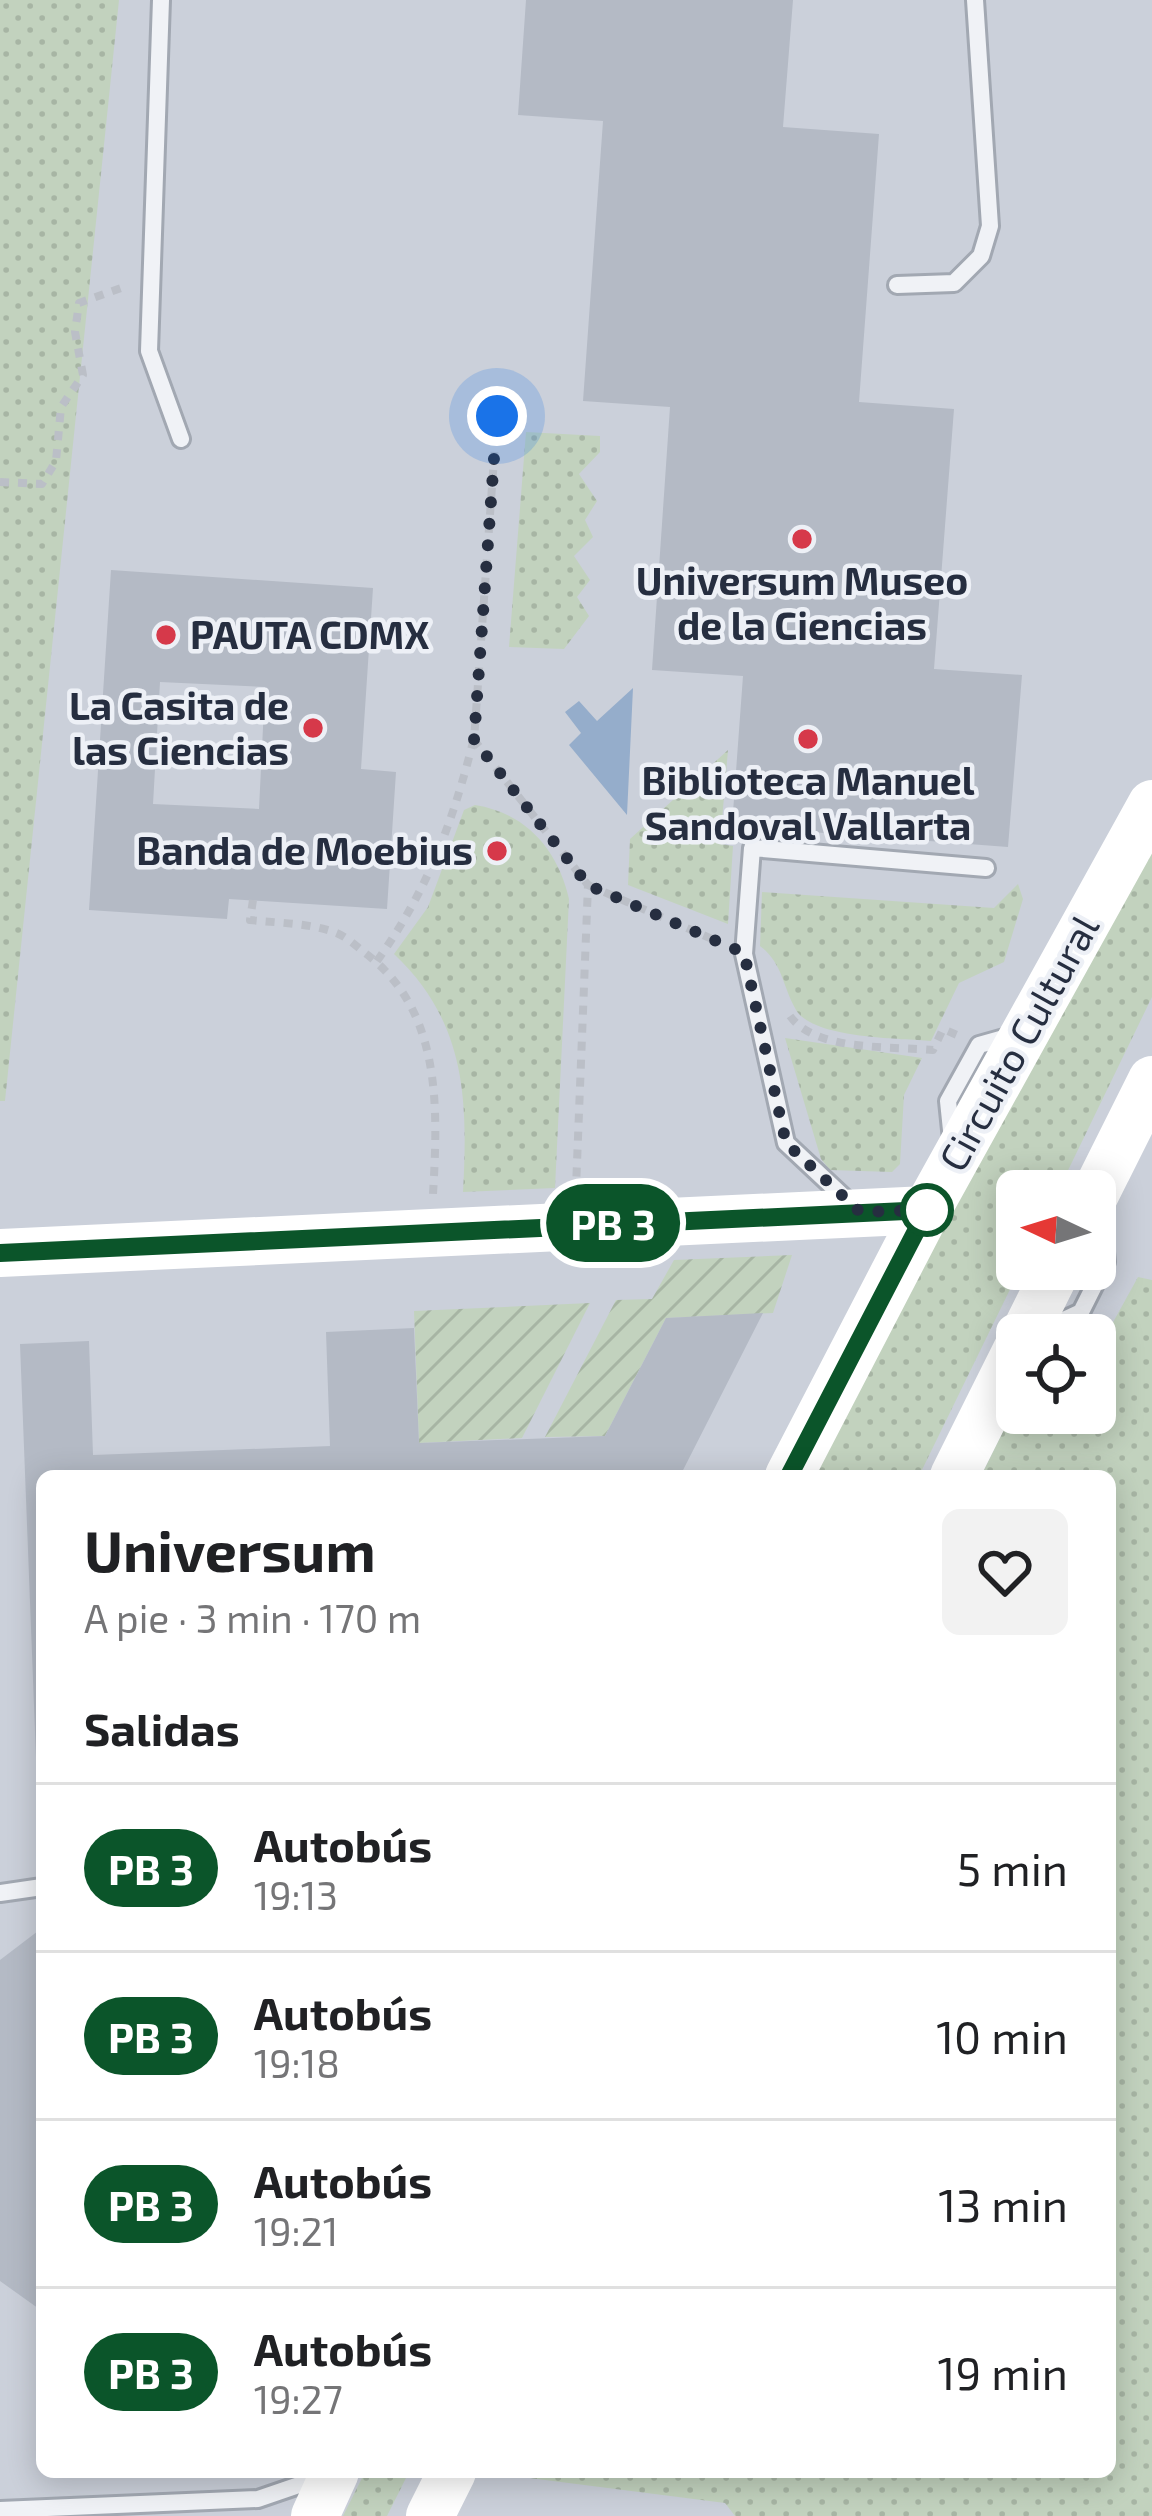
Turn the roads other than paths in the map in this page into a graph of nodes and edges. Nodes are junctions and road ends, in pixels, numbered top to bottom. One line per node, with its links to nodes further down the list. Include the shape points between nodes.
1 (161, 0): 4 (lane, via 149,351)
2 (976, 0): 3 (lane, via 990,226 981,256 954,284)
3 (897, 285)
4 (182, 439)
5 (1152, 804): 9 (street, Circuito Cultural, via 1001,1039 955,1161)
6 (986, 868): 10 (lane, via 752,848 744,953 786,1143)
7 (1152, 1080): 8 (street)
8 (1107, 1170)
9 (927, 1210): 10 (street); 13 (street, Circuito Cultural)
10 (860, 1212): 11 (street)
11 (0, 1253)
12 (996, 1392): 14 (street)
13 (792, 1470)
14 (957, 1470)
15 (36, 1888): 16 (lane)
16 (0, 1893)
17 (318, 2478): 20 (lane, via 258,2499)
18 (332, 2478): 22 (street)
19 (449, 2478): 23 (street)
20 (123, 2509): 21 (lane)
21 (0, 2510)
22 (316, 2516)
23 (430, 2516)

